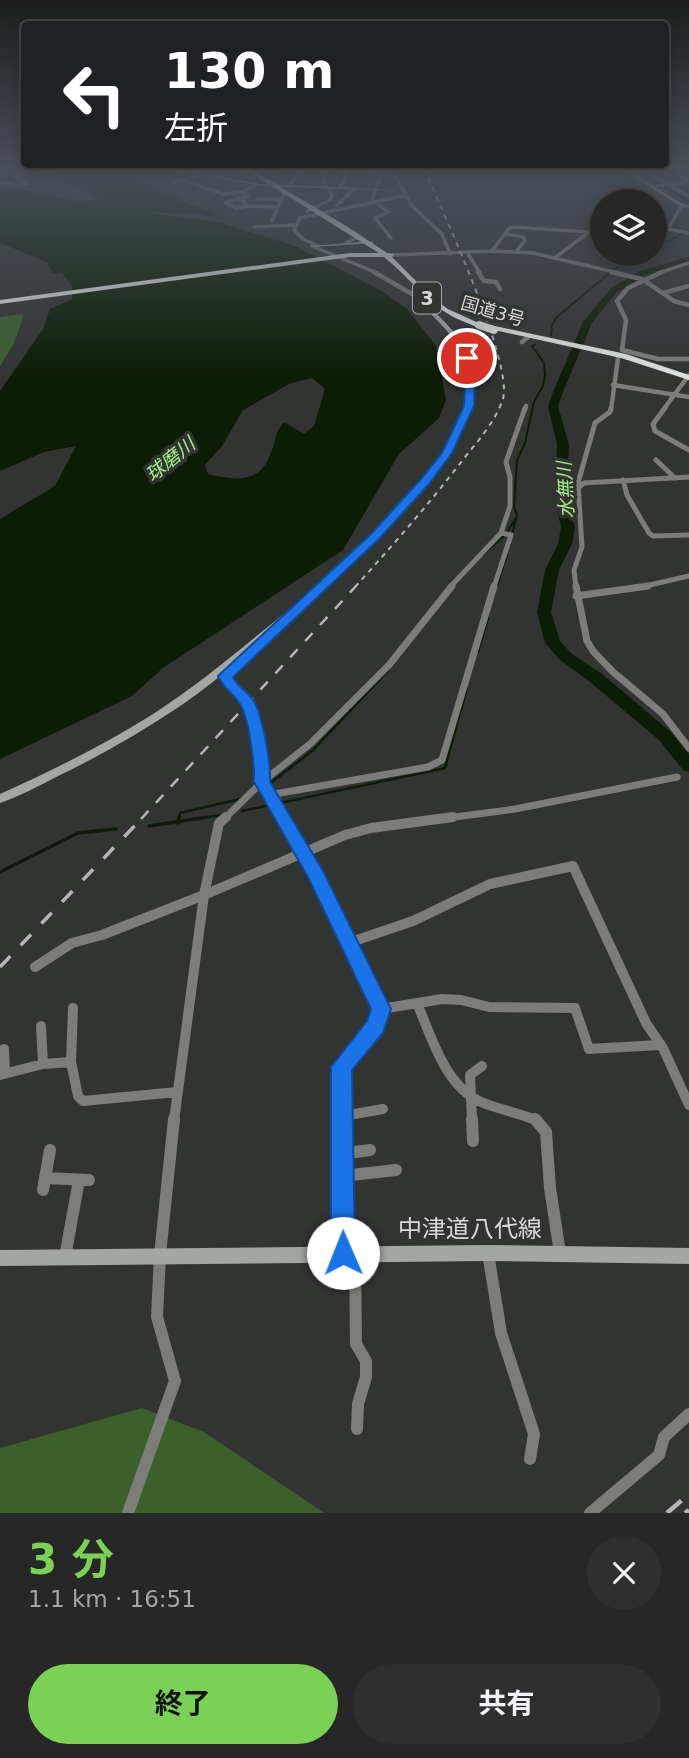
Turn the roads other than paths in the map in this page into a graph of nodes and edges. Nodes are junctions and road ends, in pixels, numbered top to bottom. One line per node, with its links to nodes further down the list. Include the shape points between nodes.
1 (303, 239): 7 (street)
2 (443, 239): 10 (street)
3 (501, 239): 8 (street)
4 (524, 239): 9 (street)
5 (583, 239): 14 (street)
6 (366, 240): 7 (street); 12 (highway, 国道3号 / 3); 13 (highway, via 367,251)
7 (314, 245): 13 (street)
8 (492, 251): 9 (street); 11 (street)
9 (516, 252): 14 (street)
10 (450, 254): 11 (street); 12 (street)
11 (468, 254): 20 (street, via 484,281 496,282)
12 (388, 255): 13 (highway); 17 (highway, 国道3号 / 3); 27 (highway, 国道3号 / 3, via 440,304)
13 (345, 256): 16 (street); 16 (street); 17 (highway, via 380,258); 25 (highway)
14 (556, 257): 18 (street)
15 (689, 267): 18 (street)
16 (370, 270): 24 (street)
17 (402, 272): 24 (highway, 国道3号 / 3)
18 (643, 279): 22 (street); 31 (street, via 619,296 626,320 622,349 658,359)
19 (689, 286): 21 (street)
20 (500, 289)
21 (677, 290): 22 (street); 23 (street)
22 (663, 293): 26 (street, via 674,302)
23 (689, 293)
24 (426, 301): 27 (highway, 国道3号 / 3); 47 (street, via 467,358 471,385 466,414 447,453 405,506)
25 (0, 302)
26 (689, 305)
27 (478, 324): 28 (highway, 国道3号 / 3, bridge)
28 (494, 328): 29 (highway, 国道3号 / 3); 29 (highway, 国道3号 / 3, via 525,340)
29 (565, 345): 30 (highway, 国道3号 / 3)
30 (617, 357): 32 (highway, 国道3号 / 3); 33 (street)
31 (689, 359)
32 (688, 378): 34 (street)
33 (613, 385): 34 (street); 42 (street, via 610,412 595,423)
34 (675, 393): 35 (street); 37 (street, via 653,427)
35 (689, 397)
36 (526, 406): 43 (street, via 506,462 510,506)
37 (689, 450)
38 (656, 460): 39 (street)
39 (675, 478): 40 (street); 41 (street)
40 (688, 478)
41 (622, 480): 42 (street, via 584,483); 44 (street, via 649,533)
42 (578, 488): 46 (street, via 582,547 574,570)
43 (502, 533): 50 (street, via 460,575 389,665 304,750); 51 (street, via 511,535 442,760 428,767)
44 (689, 535)
45 (689, 576): 46 (street, via 630,590)
46 (576, 596): 48 (street, via 593,651 663,713)
47 (292, 612): 50 (street, via 226,676 248,704 263,766); 52 (street, via 175,705 74,765)
48 (689, 748)
49 (677, 776): 53 (street, via 515,809 371,828)
50 (262, 782): 51 (street); 54 (street, via 219,823)
51 (269, 795): 53 (street)
52 (0, 799)
53 (301, 852): 54 (street); 55 (street)
54 (204, 895): 56 (street, via 72,943); 67 (street)
55 (351, 942): 59 (street); 61 (street, via 413,921 490,884 573,866)
56 (35, 967)
57 (418, 1003): 59 (street); 61 (street, via 442,999 489,1007 575,1008 589,1049); 68 (street, via 437,1051 460,1087)
58 (73, 1008): 63 (street)
59 (381, 1009): 71 (street, via 376,1027 341,1067)
60 (41, 1026): 64 (street)
61 (660, 1045): 69 (street)
62 (4, 1049): 66 (street)
63 (71, 1062): 64 (street); 67 (street, via 83,1101)
64 (43, 1064): 66 (street)
65 (482, 1066): 68 (street, via 470,1075)
66 (2, 1074)
67 (177, 1092): 81 (street)
68 (470, 1094): 72 (street); 79 (street, via 538,1120 547,1132)
69 (689, 1105)
70 (383, 1109): 71 (street)
71 (343, 1116): 75 (street)
72 (472, 1141)
73 (50, 1150): 83 (street, via 44,1184 84,1180)
74 (370, 1150): 75 (street)
75 (341, 1154): 77 (street)
76 (396, 1170): 77 (street)
77 (342, 1176): 80 (street)
78 (488, 1253): 79 (street, 中津道八代線); 80 (street, 中津道八代線); 87 (street, via 501,1333 534,1434)
79 (560, 1253): 82 (street, 中津道八代線)
80 (349, 1254): 81 (street, 中津道八代線); 86 (street, via 356,1344 366,1361)
81 (160, 1255): 83 (street, 中津道八代線); 88 (street, via 158,1317 175,1381)
82 (689, 1256)
83 (65, 1257): 84 (street, 中津道八代線)
84 (0, 1258)
85 (689, 1414): 89 (street, via 664,1437 659,1455)
86 (357, 1429)
87 (530, 1459)
88 (128, 1513)
89 (590, 1513)

